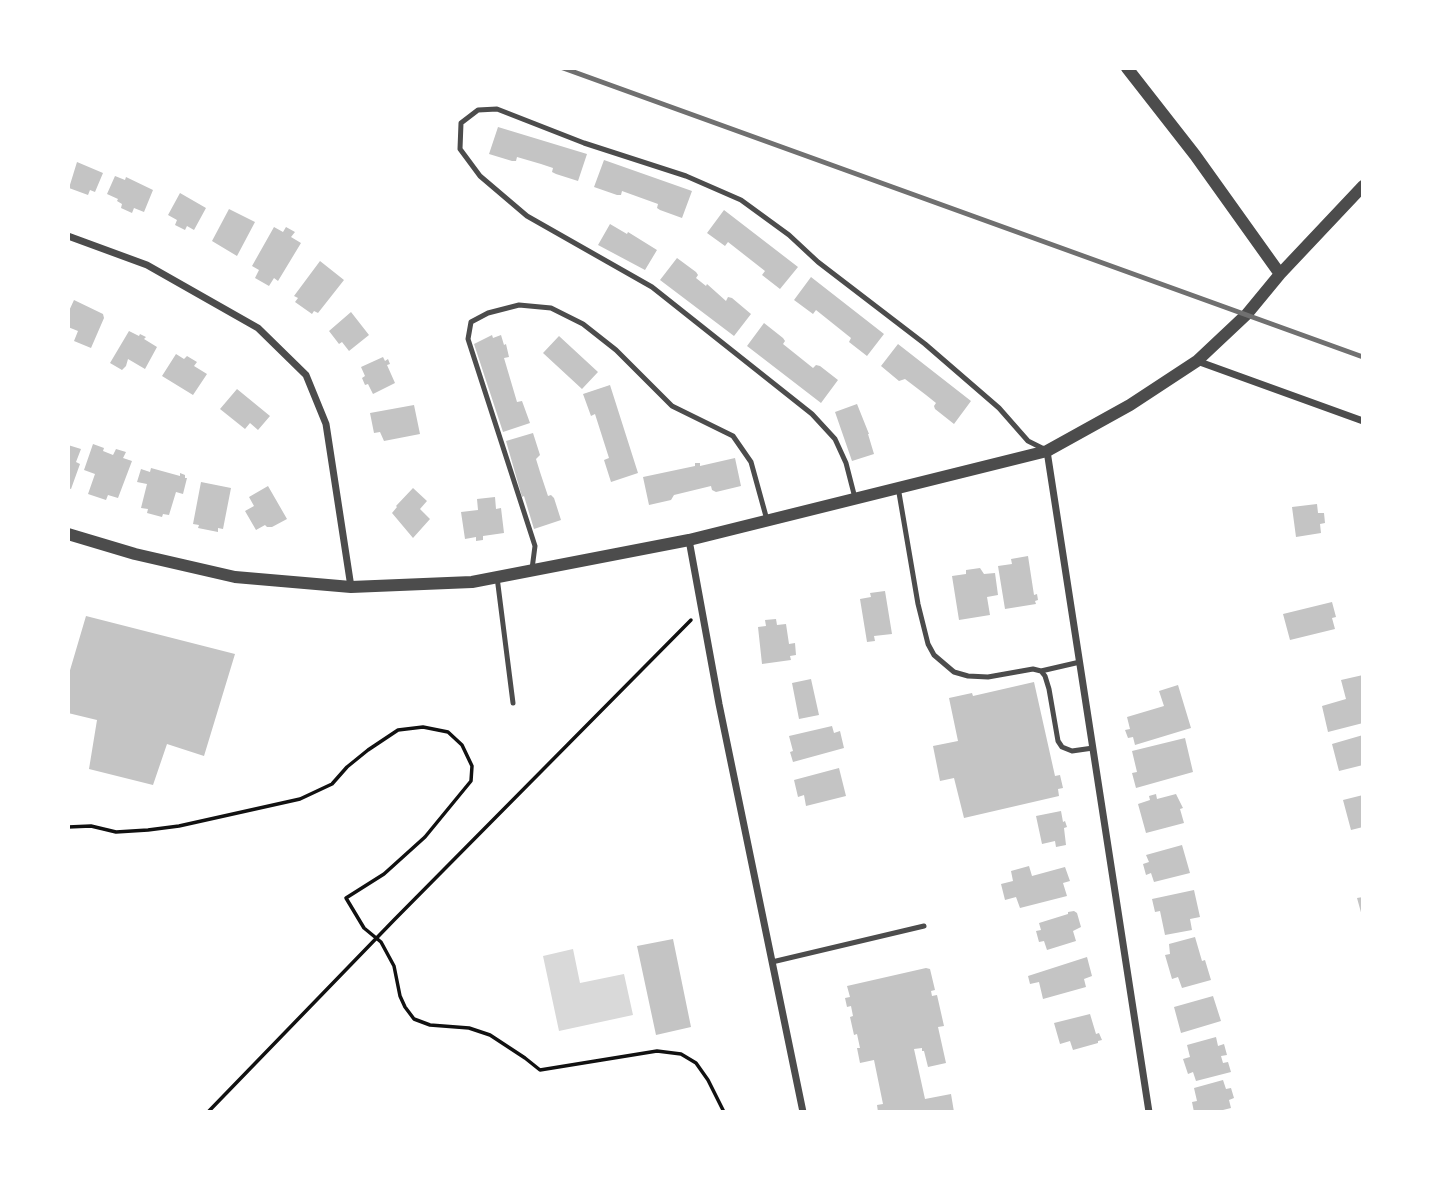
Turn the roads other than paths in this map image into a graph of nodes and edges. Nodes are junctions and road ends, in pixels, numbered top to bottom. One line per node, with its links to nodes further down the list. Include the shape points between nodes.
1 (1127, 68): 4 (street)
2 (1363, 186): 4 (street)
3 (68, 236): 15 (street, via 147,265 258,328 306,375 326,424)
4 (1280, 274): 5 (street, via 1247,314)
5 (1197, 361): 6 (street); 7 (street)
6 (1363, 421)
7 (1047, 451): 8 (street); 9 (lane, via 1028,441 999,408 925,344 741,200 497,109 478,110 461,123 460,149 480,176 527,216 652,287 812,414 835,439); 16 (street)
8 (898, 487): 9 (street); 17 (lane, via 918,604 934,655 954,672 968,676)
9 (855, 498): 10 (street)
10 (767, 520): 12 (street); 13 (lane, via 751,462 733,436 672,406 583,324 551,307 519,306 471,322 468,339 535,546)
11 (68, 534): 15 (street, via 235,577)
12 (690, 540): 13 (street); 21 (street)
13 (531, 570): 14 (street)
14 (497, 577): 15 (street); 18 (lane)
15 (352, 587)
16 (1080, 662): 17 (lane); 19 (street)
17 (1041, 671): 19 (lane, via 1062,747 1072,751)
18 (513, 703)
19 (1093, 748): 23 (street)
20 (924, 926): 21 (lane)
21 (772, 961): 22 (street)
22 (803, 1112)
23 (1149, 1112)

